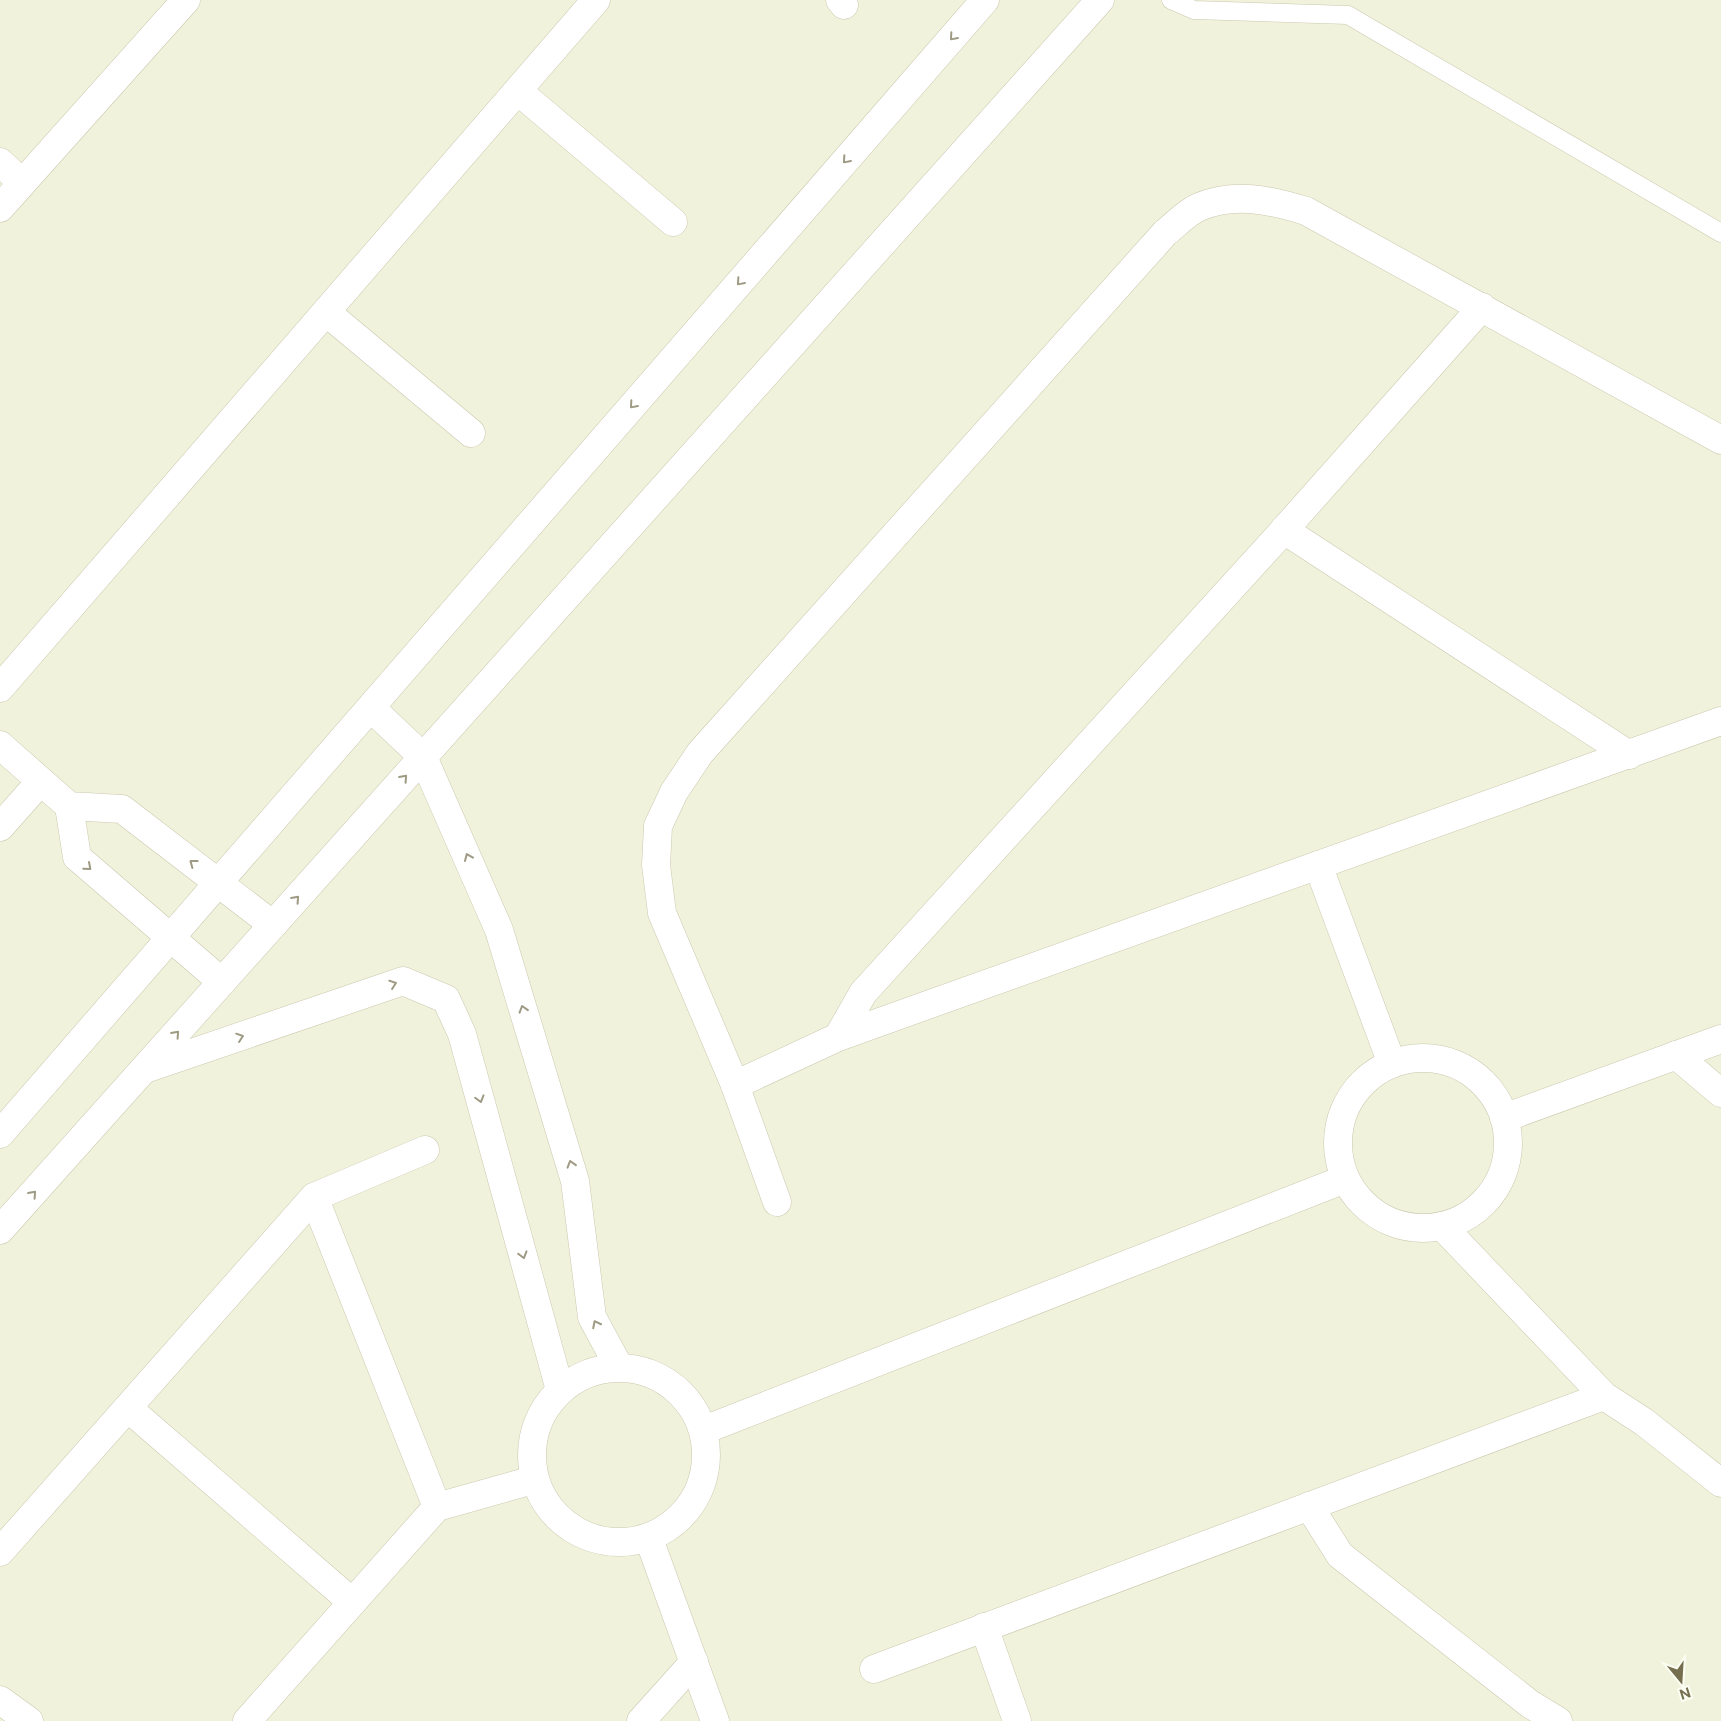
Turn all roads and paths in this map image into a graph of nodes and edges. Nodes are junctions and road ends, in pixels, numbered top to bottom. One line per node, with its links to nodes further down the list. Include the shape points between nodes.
1 (186, 0): 8 (street)
2 (596, 0): 6 (street)
3 (985, 0): 18 (street, one-way to 18)
4 (1100, 0): 22 (street)
5 (1171, 0): 11 (lane, via 1194,10 1348,15)
6 (518, 91): 10 (street); 13 (street)
7 (0, 162): 8 (street)
8 (22, 182): 9 (street)
9 (0, 208)
10 (673, 222)
11 (1721, 233)
12 (1482, 307): 15 (street); 16 (street); 36 (street, via 1306,211 1268,199 1228,199 1197,208 1165,233 700,753 674,792 658,826 656,865 662,913)
13 (326, 312): 14 (street); 17 (street)
14 (471, 433)
15 (1721, 440)
16 (1284, 530): 21 (street); 31 (street, via 863,993)
17 (0, 688)
18 (371, 708): 22 (street); 27 (street)
19 (1721, 721): 21 (street)
20 (0, 744): 23 (street)
21 (1628, 755): 26 (street)
22 (424, 757): 28 (street, one-way to 22); 46 (street, one-way to 22, via 592,1318 576,1181 499,930)
23 (40, 782): 24 (street); 25 (street)
24 (69, 806): 27 (street, one-way to 24, via 122,809); 29 (street, one-way to 29, via 77,857)
25 (0, 827)
26 (1318, 866): 31 (street); 34 (street)
27 (219, 883): 28 (street); 29 (street)
28 (273, 924): 30 (street)
29 (171, 938): 30 (street); 39 (street)
30 (222, 982): 35 (street, one-way to 30)
31 (838, 1037): 36 (street)
32 (1721, 1039): 33 (street)
33 (1676, 1055): 37 (street); 38 (street)
34 (1392, 1064): 38 (street, via 1404,1059 1434,1057 1462,1066 1486,1084); 41 (street, via 1376,1070 1354,1091 1340,1118 1337,1147)
35 (144, 1070): 45 (street, one-way to 35); 47 (street, one-way to 47, via 403,981 446,999 462,1034)
36 (735, 1085): 43 (street)
37 (1721, 1093)
38 (1504, 1118): 44 (street, via 1509,1138 1505,1168 1492,1194 1470,1214)
39 (0, 1134)
40 (424, 1150): 42 (street)
41 (1345, 1179): 44 (street, via 1360,1201 1384,1219 1412,1228); 50 (street)
42 (314, 1197): 49 (street); 54 (street)
43 (776, 1202)
44 (1442, 1226): 48 (street)
45 (0, 1230)
46 (619, 1367): 47 (street, via 587,1373); 50 (street, via 655,1375 686,1397)
47 (560, 1390): 51 (street, via 540,1415 530,1447)
48 (1604, 1396): 52 (street, via 1644,1422); 53 (street)
49 (128, 1408): 56 (street); 57 (street)
50 (704, 1430): 55 (street, via 706,1474 686,1514)
51 (533, 1480): 54 (street); 55 (street, via 558,1520 601,1543)
52 (1721, 1483)
53 (1309, 1506): 58 (street); 62 (street, via 1340,1556)
54 (437, 1508): 57 (street)
55 (649, 1539): 59 (street)
56 (0, 1552)
57 (352, 1602): 64 (street)
58 (984, 1627): 60 (street); 67 (street)
59 (694, 1662): 65 (street); 66 (street)
60 (874, 1669)
61 (0, 1700): 63 (street)
62 (1526, 1713): 68 (street)
63 (29, 1721)
64 (247, 1721)
65 (641, 1721)
66 (715, 1721)
67 (1017, 1721)
68 (1558, 1721)

